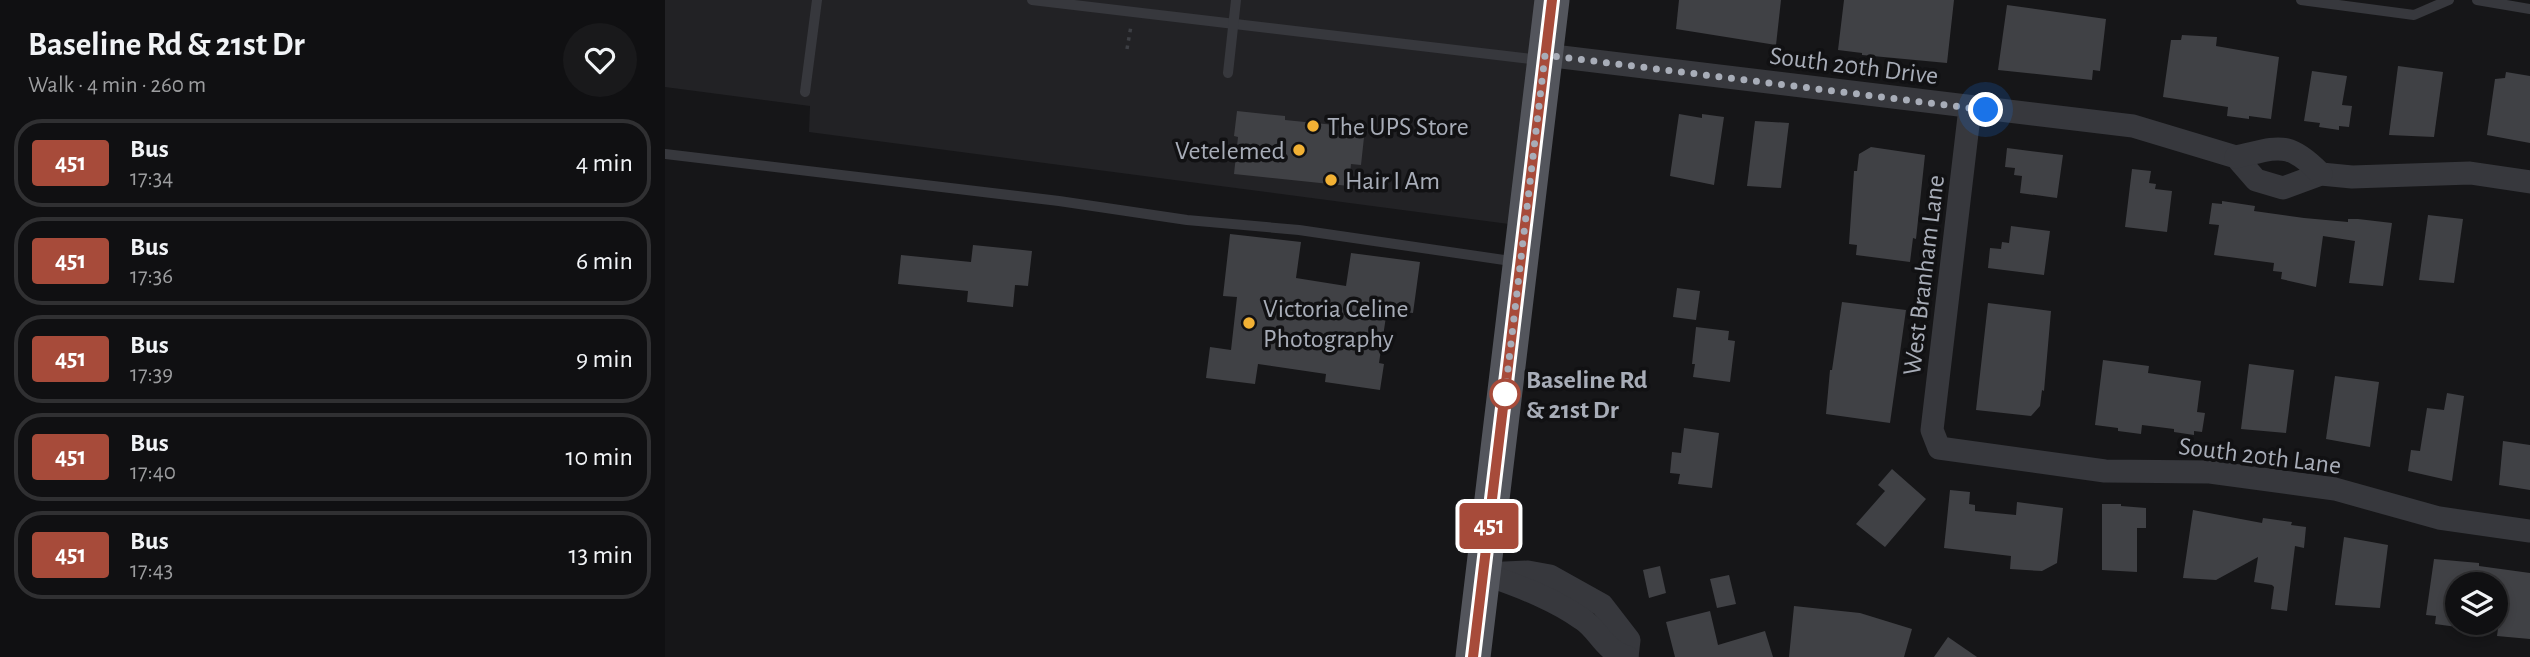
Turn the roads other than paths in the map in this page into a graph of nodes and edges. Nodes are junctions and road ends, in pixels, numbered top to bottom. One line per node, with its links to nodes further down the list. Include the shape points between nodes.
1 (817, 0): 12 (lane)
2 (1032, 0): 9 (lane)
3 (1236, 0): 9 (lane)
4 (1552, 0): 10 (main road)
5 (2301, 0): 6 (lane, via 2414,15)
6 (2449, 0)
7 (2477, 0): 8 (lane)
8 (2530, 9)
9 (1233, 24): 10 (lane); 11 (lane)
10 (1545, 58): 13 (street, South 20th Drive); 18 (main road)
11 (1228, 73)
12 (805, 92)
13 (1970, 108): 15 (street, South 20th Drive, via 2133,126); 19 (street, West Branham Lane, via 1933,430)
14 (665, 154): 18 (lane, via 1299,230)
15 (2236, 157): 16 (street, via 2272,148 2292,151); 16 (street, South 20th Drive, via 2256,180 2270,186 2292,186)
16 (2321, 174): 17 (street, South 20th Drive, via 2470,173)
17 (2530, 181)
18 (1520, 262): 21 (main road)
19 (1938, 448): 20 (street, South 20th Lane, via 2105,471 2224,474 2335,489 2439,518)
20 (2530, 531)
21 (1483, 574): 22 (street); 23 (main road)
22 (1593, 612)
23 (1473, 657)

